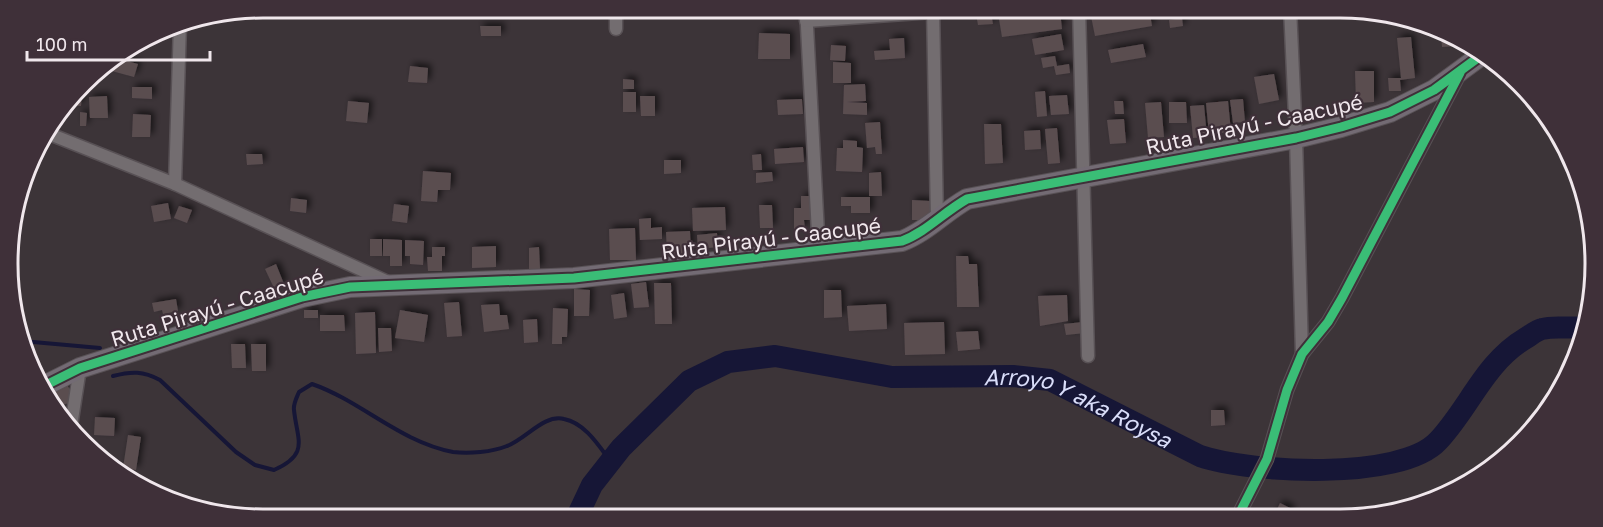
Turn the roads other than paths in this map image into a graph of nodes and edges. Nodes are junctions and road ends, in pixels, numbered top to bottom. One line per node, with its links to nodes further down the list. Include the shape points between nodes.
1 (616, 18): 7 (street)
2 (841, 18): 6 (street)
3 (933, 18): 15 (street)
4 (1079, 18): 13 (street)
5 (1290, 18): 12 (street)
6 (806, 21): 16 (street)
7 (616, 29)
8 (180, 33): 14 (street)
9 (1476, 59): 10 (main road, Ruta Pirayú - Caacupé)
10 (1461, 70): 12 (main road, Ruta Pirayú - Caacupé, via 1434,90 1390,112); 18 (street, via 1342,298)
11 (54, 136): 14 (street)
12 (1296, 138): 13 (main road, Ruta Pirayú - Caacupé); 18 (street)
13 (1084, 178): 15 (main road, Ruta Pirayú - Caacupé, via 967,199); 19 (street)
14 (175, 184): 17 (street)
15 (937, 219): 16 (main road, Ruta Pirayú - Caacupé, via 916,236 902,240)
16 (819, 252): 17 (main road, Ruta Pirayú - Caacupé, via 574,278 467,284)
17 (390, 283): 20 (main road, Ruta Pirayú - Caacupé, via 350,286 302,297)
18 (1302, 354): 23 (street, via 1267,459)
19 (1089, 356)
20 (80, 368): 21 (main road, Ruta Pirayú - Caacupé); 22 (street)
21 (49, 383)
22 (72, 417)
23 (1242, 509)

